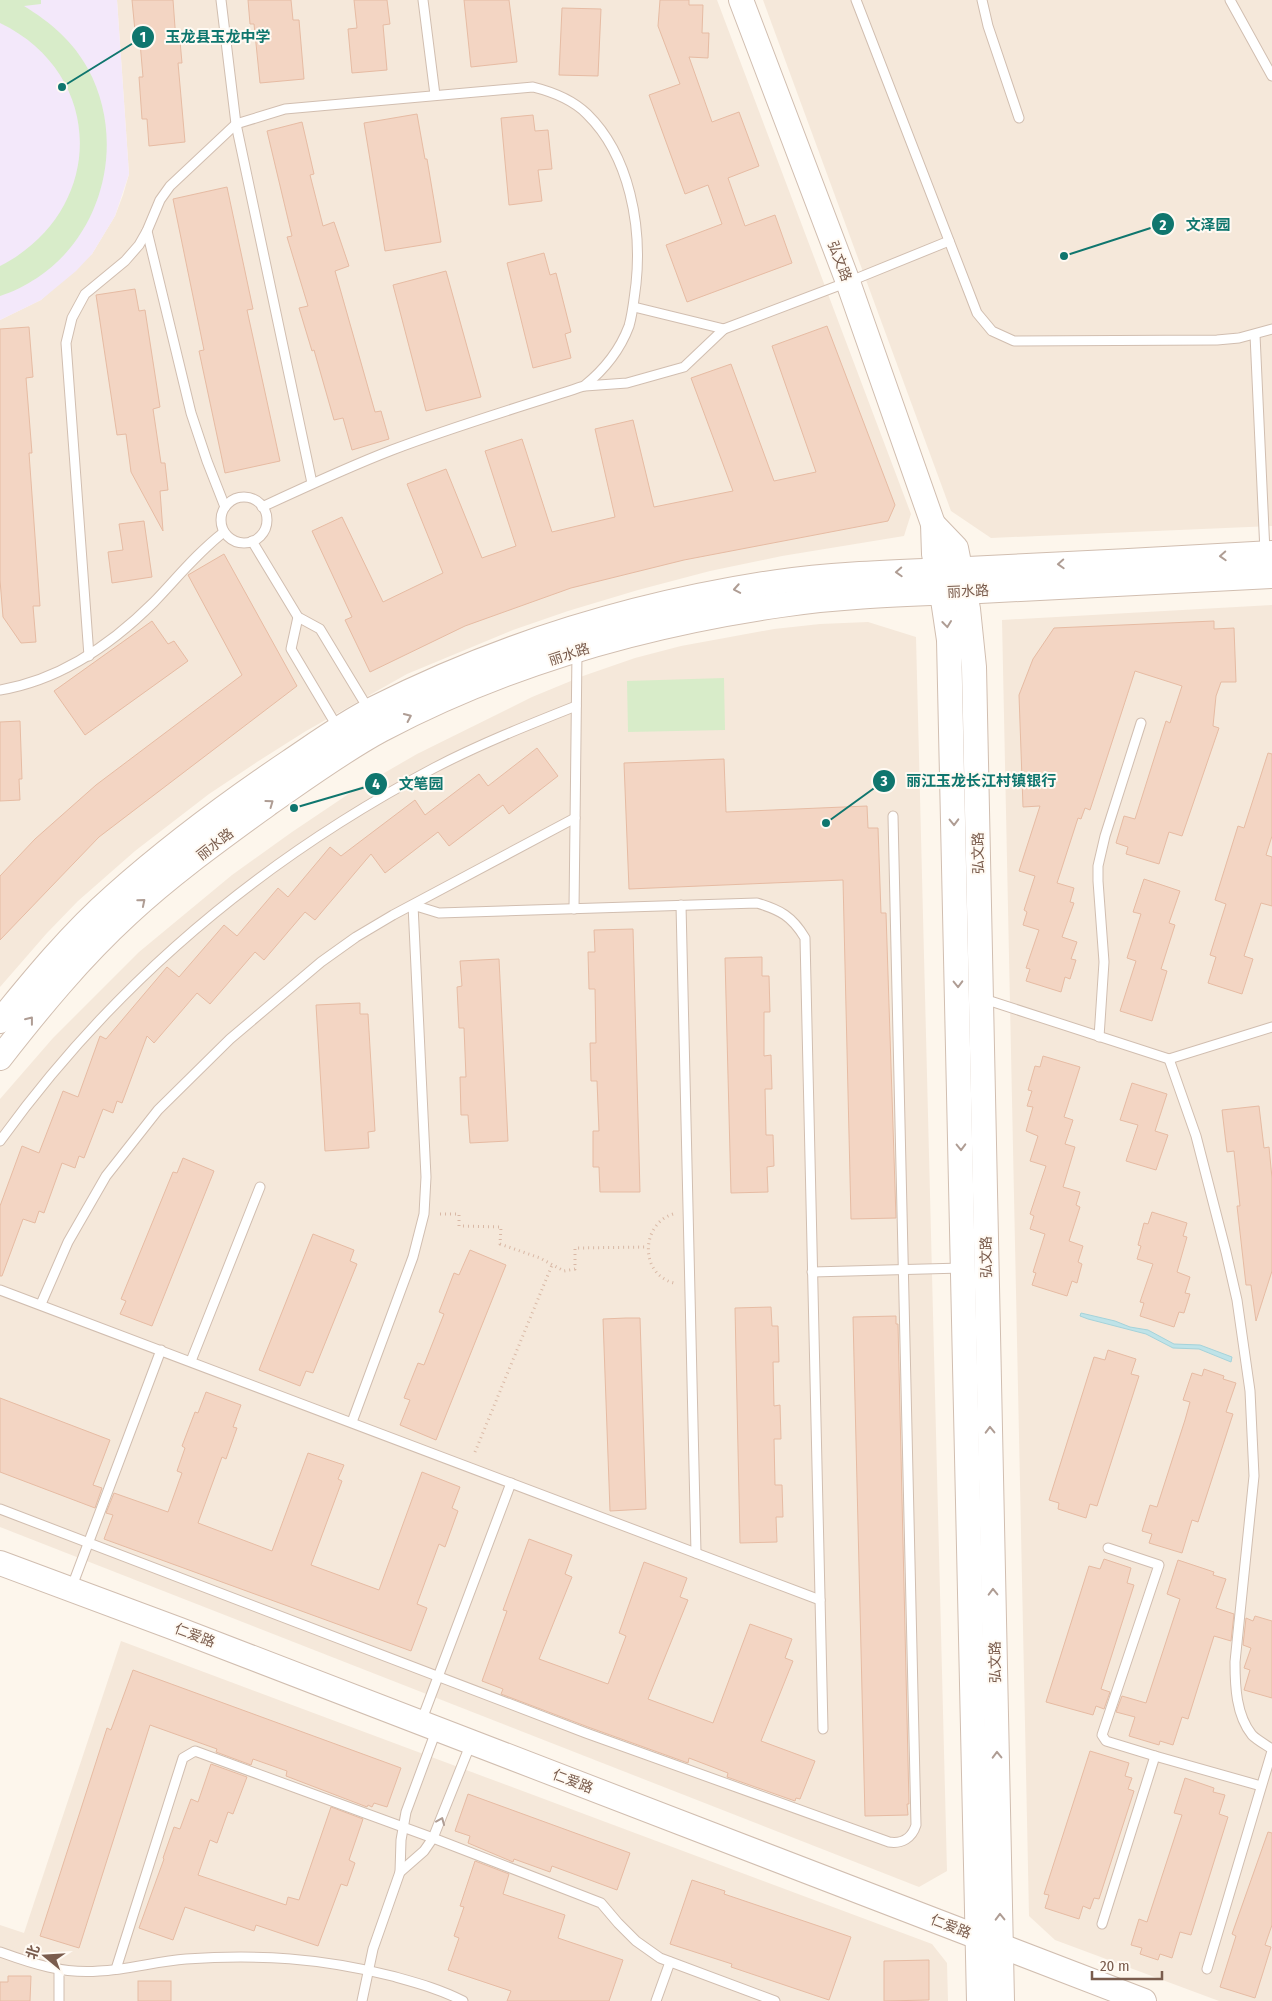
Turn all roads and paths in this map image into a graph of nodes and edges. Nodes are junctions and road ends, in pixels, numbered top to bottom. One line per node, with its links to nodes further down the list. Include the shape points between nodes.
1 (221, 0): 10 (lane)
2 (424, 0): 8 (lane)
3 (741, 0): 13 (street, 弘文路)
4 (856, 0): 12 (lane)
5 (982, 0): 9 (lane)
6 (1230, 0): 7 (lane)
7 (1272, 76)
8 (435, 95): 10 (lane, via 285,109); 14 (lane, via 533,87 566,98 587,114 608,142 633,204 638,259)
9 (1019, 118)
10 (236, 124): 11 (lane, via 170,186); 19 (lane)
11 (147, 231): 20 (lane, via 191,413); 29 (lane, via 125,261 85,294 72,318 66,343)
12 (949, 241): 13 (lane); 17 (lane, via 977,313 992,331 1014,341 1217,340)
13 (848, 282): 15 (lane); 26 (street, 弘文路, via 933,524 934,554)
14 (634, 307): 15 (lane); 18 (lane, via 629,326 610,360)
15 (724, 329): 18 (lane, via 684,367 627,383)
16 (1272, 329): 17 (lane)
17 (1255, 335): 24 (lane)
18 (584, 386): 19 (lane, via 432,435)
19 (312, 483): 21 (lane)
20 (225, 507): 21 (lane, via 239,498 255,500); 22 (lane, via 221,523)
21 (262, 507): 23 (lane, via 266,524 263,533)
22 (224, 532): 23 (lane, via 238,543); 29 (lane, via 132,622)
23 (252, 541): 27 (lane)
24 (1269, 553): 26 (street, 丽水路, one-way to 26)
25 (1272, 576): 26 (street, 丽水路)
26 (952, 581): 28 (street, 丽水路, via 781,605 668,626); 32 (street, 丽水路, one-way to 32, via 822,577 777,582 663,604 554,634 491,656); 40 (street, 弘文路, via 974,667); 52 (street, 弘文路, one-way to 52, via 951,668)
27 (298, 617): 32 (lane, via 320,629); 34 (lane, via 291,649)
28 (577, 651): 31 (lane); 44 (street, 丽水路, one-way to 28, via 46,1000 128,914 182,868 278,797 380,731 490,681)
29 (89, 656): 30 (lane, via 40,680)
30 (0, 690)
31 (576, 706): 36 (lane); 46 (lane, via 491,740 436,767 381,797 270,870 180,942 128,990 61,1062)
32 (369, 711): 34 (street, 丽水路)
33 (1141, 723): 43 (lane, via 1098,866 1104,962)
34 (339, 730): 41 (street, 丽水路, via 226,806 113,897 60,951)
35 (893, 816): 53 (lane)
36 (575, 818): 37 (lane); 39 (lane)
37 (413, 905): 39 (lane, via 440,913); 49 (lane, via 426,1177); 57 (lane, via 356,937 321,962 230,1039 158,1110 106,1176 84,1212 53,1272)
38 (680, 905): 39 (lane); 48 (lane); 54 (lane, via 757,903 785,914 800,928 805,938)
39 (574, 909)
40 (981, 998): 43 (lane); 82 (street, 弘文路, one-way to 40)
41 (0, 1022)
42 (1272, 1027): 45 (lane)
43 (1100, 1037): 45 (lane)
44 (0, 1058)
45 (1169, 1059): 74 (lane, via 1196,1136 1230,1271 1245,1348 1254,1476 1235,1683 1238,1704 1253,1736)
46 (0, 1141)
47 (260, 1187): 59 (lane)
48 (688, 1212): 50 (path, via 672,1214 659,1222 648,1239); 55 (lane)
49 (424, 1214): 51 (path, via 459,1214 460,1226 501,1227 500,1244); 60 (lane, via 413,1257)
50 (648, 1247): 51 (path, via 575,1248 576,1269 564,1271); 55 (path, via 649,1260 661,1276 670,1282)
51 (552, 1265): 61 (path)
52 (964, 1268): 53 (lane); 81 (street, 弘文路)
53 (903, 1269): 54 (lane); 70 (lane, via 916,1825 907,1839 890,1842)
54 (812, 1272): 69 (lane)
55 (690, 1284): 66 (lane)
56 (0, 1290): 57 (lane)
57 (41, 1304): 58 (lane)
58 (162, 1350): 59 (lane); 64 (lane)
59 (191, 1361): 60 (lane)
60 (352, 1422): 61 (lane)
61 (469, 1467): 62 (lane)
62 (511, 1483): 66 (lane); 70 (lane)
63 (0, 1509): 64 (lane)
64 (89, 1542): 68 (lane); 70 (lane)
65 (1108, 1548): 75 (lane, via 1158,1565 1102,1735 1106,1741)
66 (696, 1553): 69 (lane)
67 (0, 1563): 68 (street, 仁爱路)
68 (71, 1589): 71 (street, 仁爱路)
69 (820, 1600): 72 (lane)
70 (438, 1676): 71 (lane)
71 (429, 1725): 73 (street, 仁爱路); 77 (lane)
72 (823, 1729)
73 (471, 1742): 78 (lane, one-way to 73); 81 (street, 仁爱路)
74 (1272, 1750): 76 (lane)
75 (1156, 1756): 76 (lane); 80 (lane)
76 (1261, 1786): 86 (lane)
77 (403, 1827): 78 (lane); 79 (lane); 85 (lane, via 195,1751 183,1758)
78 (433, 1838): 79 (lane); 84 (lane, via 601,1902 636,1941)
79 (400, 1872): 88 (lane)
80 (1102, 1924)
81 (978, 1936): 82 (street, 仁爱路); 94 (street, 弘文路)
82 (1001, 1945): 95 (street, 弘文路); 96 (street, 仁爱路)
83 (0, 1952): 87 (lane)
84 (670, 1962): 92 (lane); 93 (lane)
85 (116, 1969): 87 (lane); 88 (lane, via 226,1956 310,1960)
86 (1207, 1969)
87 (60, 1970): 89 (lane)
88 (368, 1970): 90 (lane); 91 (lane, via 435,1988)
89 (59, 2001)
90 (362, 2001)
91 (463, 2001)
92 (656, 2001)
93 (775, 2001)
94 (980, 2001)
95 (1002, 2001)
96 (1144, 2001)

